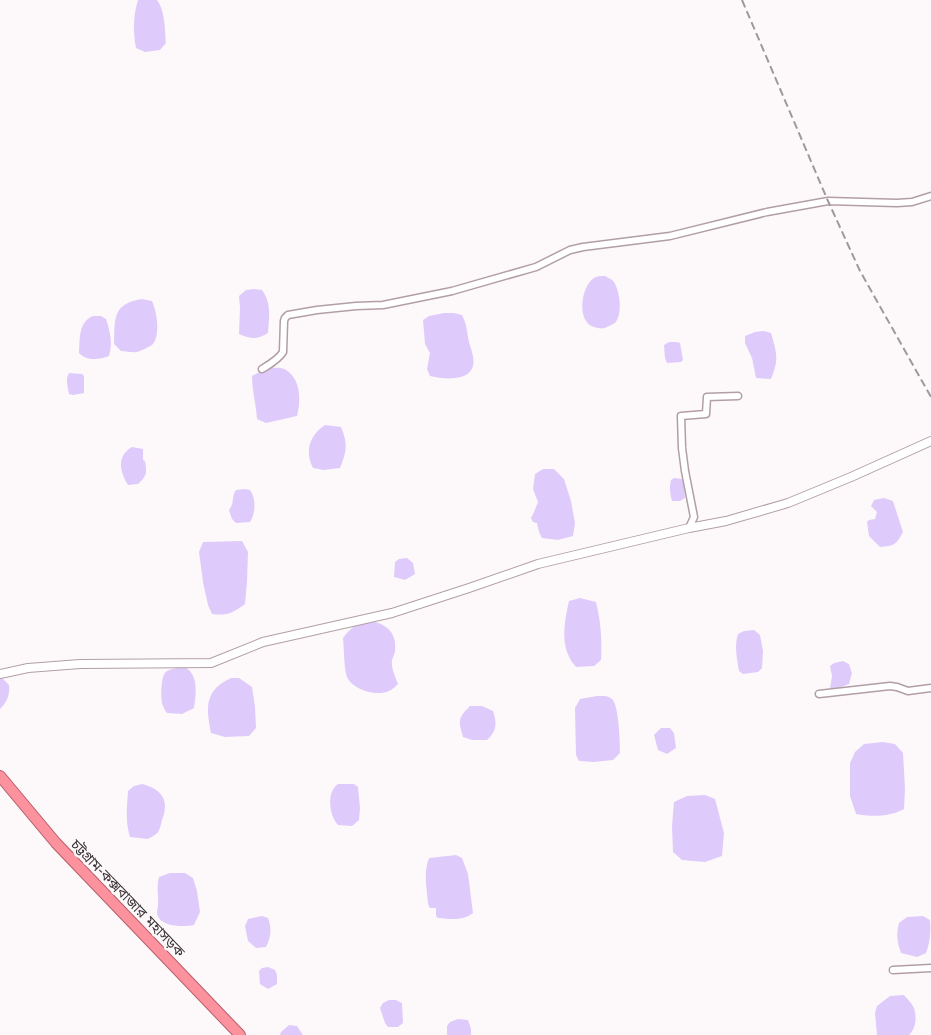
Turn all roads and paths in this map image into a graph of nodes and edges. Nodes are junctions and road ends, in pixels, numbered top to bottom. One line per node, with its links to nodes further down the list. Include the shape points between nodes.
1 (931, 196): 2 (street, via 912,202 828,201 792,207 670,236 576,248 536,267 452,291 384,305 288,315 284,321 283,352)
2 (262, 369)
3 (738, 396): 5 (street, via 707,397 706,414 681,416 684,463 694,517)
4 (931, 442): 5 (street, via 788,503)
5 (689, 528): 6 (street, via 538,564 392,613 263,642 211,663 80,664)
6 (0, 674)
7 (931, 688): 8 (street, via 908,691 890,686)
8 (819, 694)
9 (0, 776): 12 (highway, চট্টগ্রাম-কক্সবাজার মহাসড়ক, via 56,843)
10 (931, 968): 11 (street)
11 (893, 970)
12 (240, 1035)

